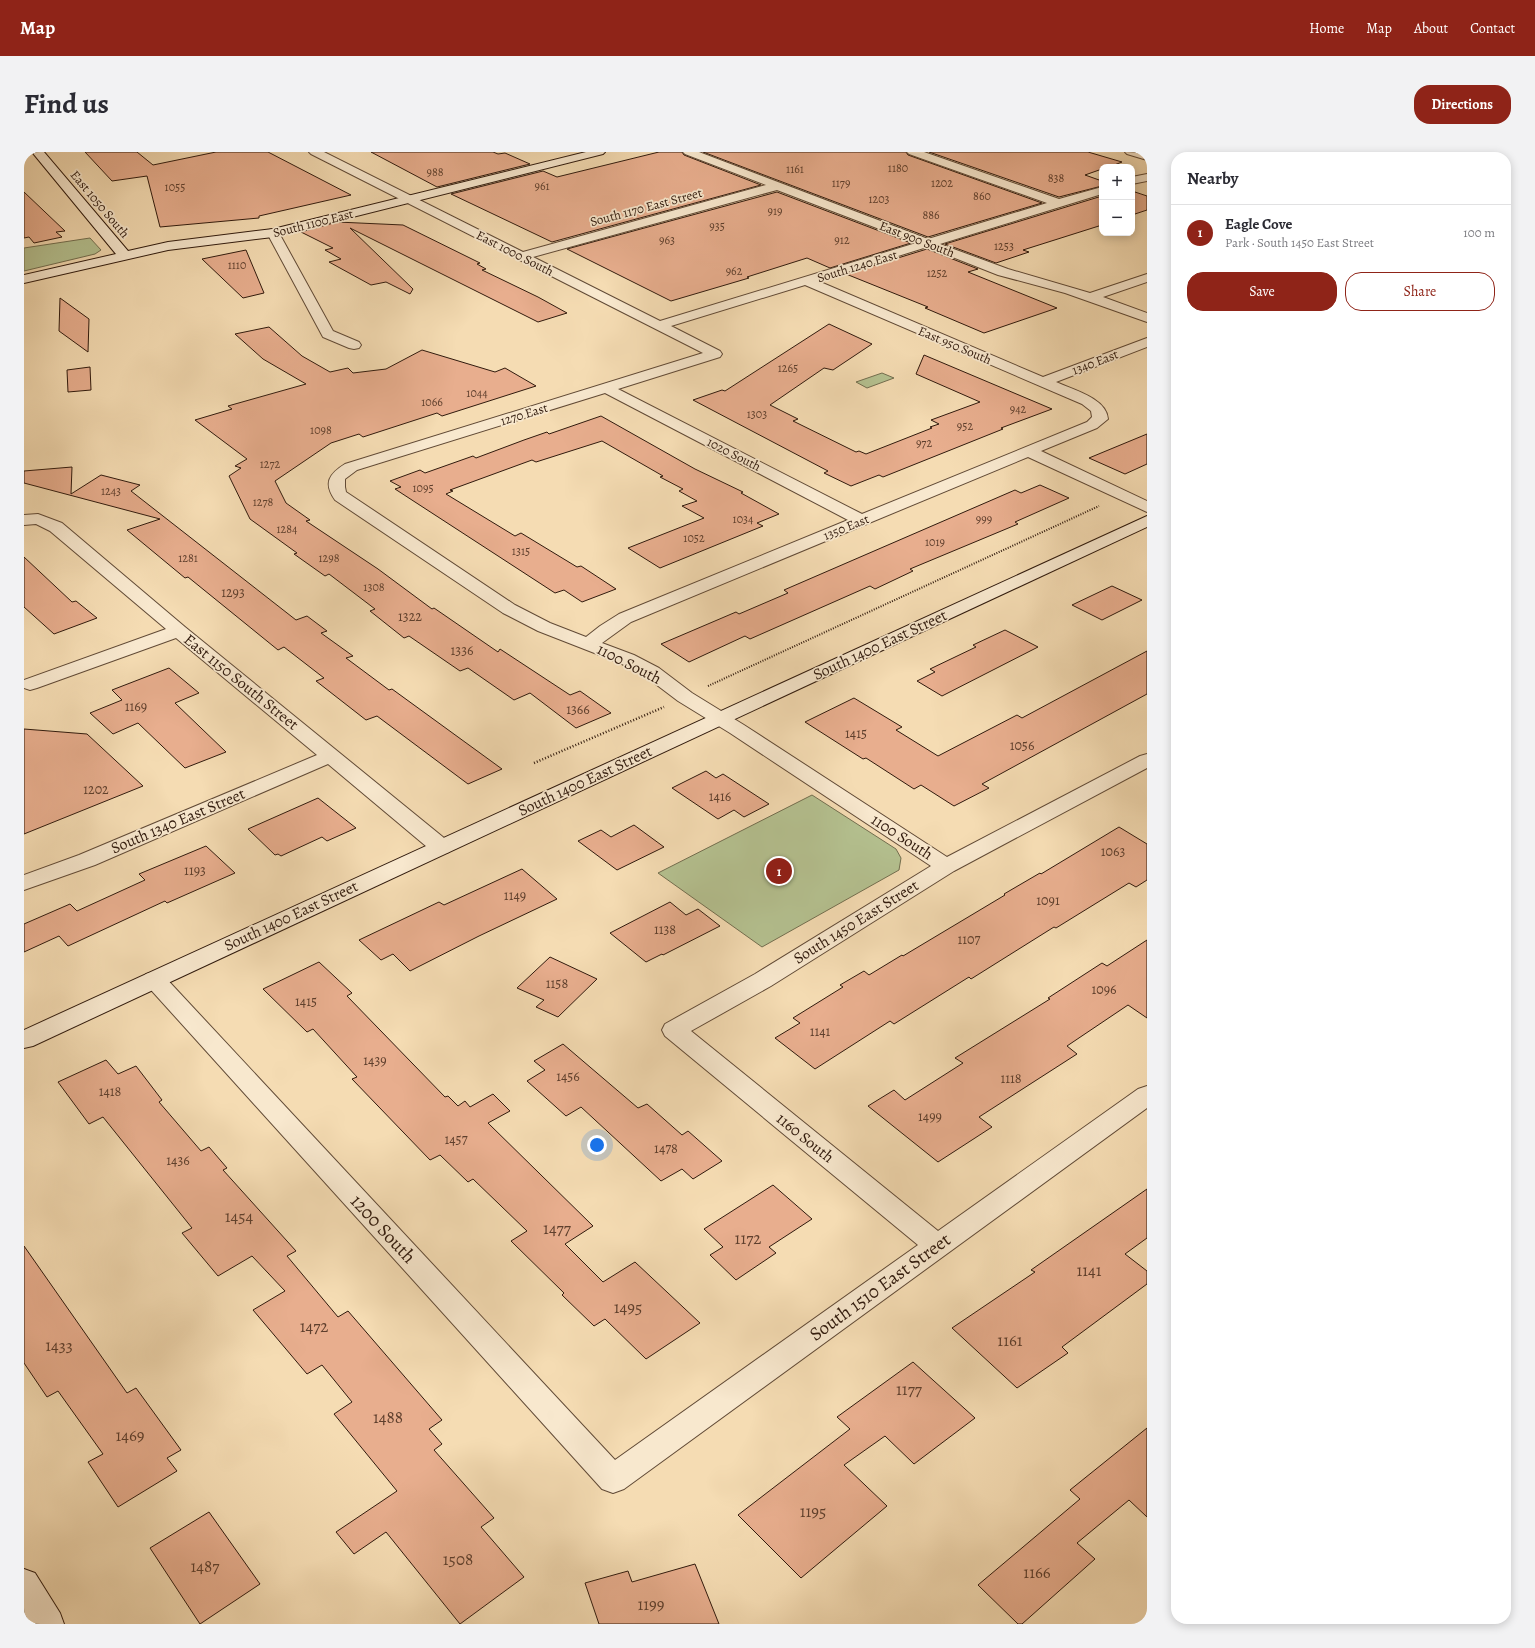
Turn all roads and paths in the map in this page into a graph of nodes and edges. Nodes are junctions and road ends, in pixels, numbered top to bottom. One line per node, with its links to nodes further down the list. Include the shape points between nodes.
1 (38, 152): 16 (street, East 1050 South)
2 (315, 152): 12 (street, East 1000 South)
3 (599, 152): 12 (street, South 1100 East)
4 (689, 152): 10 (street, East 900 South)
5 (913, 152): 13 (street)
6 (1131, 152): 7 (street)
7 (1147, 157)
8 (1147, 177): 9 (street)
9 (1135, 180)
10 (777, 186): 15 (street, East 900 South); 17 (street, South 1170 East Street)
11 (1099, 191): 13 (street, South 1240 East)
12 (409, 200): 14 (street, South 1100 East); 17 (street, East 1000 South)
13 (1059, 203): 15 (street, South 1240 East)
14 (272, 233): 16 (street, South 1100 East, via 168,246); 25 (street, via 328,334)
15 (929, 244): 20 (street, South 1240 East); 21 (street, East 900 South, via 1026,280 1070,290)
16 (124, 255): 19 (street, South 1100 East)
17 (522, 256): 23 (street, East 1000 South)
18 (1147, 278): 21 (street)
19 (24, 279)
20 (806, 282): 23 (street, South 1240 East); 27 (street, East 950 South)
21 (1091, 298): 22 (street, East 900 South)
22 (1147, 318)
23 (657, 326): 26 (street, East 1000 South)
24 (1147, 342): 27 (street, 1340 East)
25 (354, 345)
26 (715, 354): 28 (street, 1270 East)
27 (1043, 382): 29 (street, East 950 South, via 1087,401)
28 (606, 388): 31 (street, 1270 East, via 351,467); 35 (street, 1020 South)
29 (1101, 413): 30 (street, 1350 East, via 1100,419 1092,425)
30 (1028, 451): 33 (street); 35 (street, 1350 East)
31 (337, 480): 38 (street, 1100 South, via 336,489 341,497 509,609 544,627)
32 (1102, 504): 40 (path)
33 (1147, 507)
34 (31, 520): 37 (street, East 1150 South Street, via 56,527)
35 (861, 520): 38 (street, 1350 East, via 625,618)
36 (1147, 521): 42 (street, South 1400 East Street)
37 (179, 631): 39 (street); 43 (street, East 1150 South Street)
38 (589, 644): 42 (street, 1100 South, via 652,672 685,697)
39 (30, 684)
40 (712, 684)
41 (662, 708): 45 (path)
42 (720, 718): 46 (street, South 1400 East Street); 47 (street, 1100 South)
43 (331, 756): 46 (street, East 1150 South Street); 48 (street, South 1340 East Street, via 87,860)
44 (1147, 760): 47 (street, South 1450 East Street)
45 (534, 763)
46 (441, 847): 49 (street, South 1400 East Street)
47 (946, 866): 50 (street, South 1450 East Street, via 763,980)
48 (24, 883)
49 (154, 980): 51 (street, South 1400 East Street); 54 (street, 1200 South)
50 (674, 1030): 53 (street, 1160 South)
51 (24, 1040)
52 (1147, 1095): 53 (street, South 1510 East Street)
53 (937, 1246): 54 (street, South 1510 East Street)
54 (613, 1479)
55 (24, 1584): 56 (street)
56 (48, 1624)

